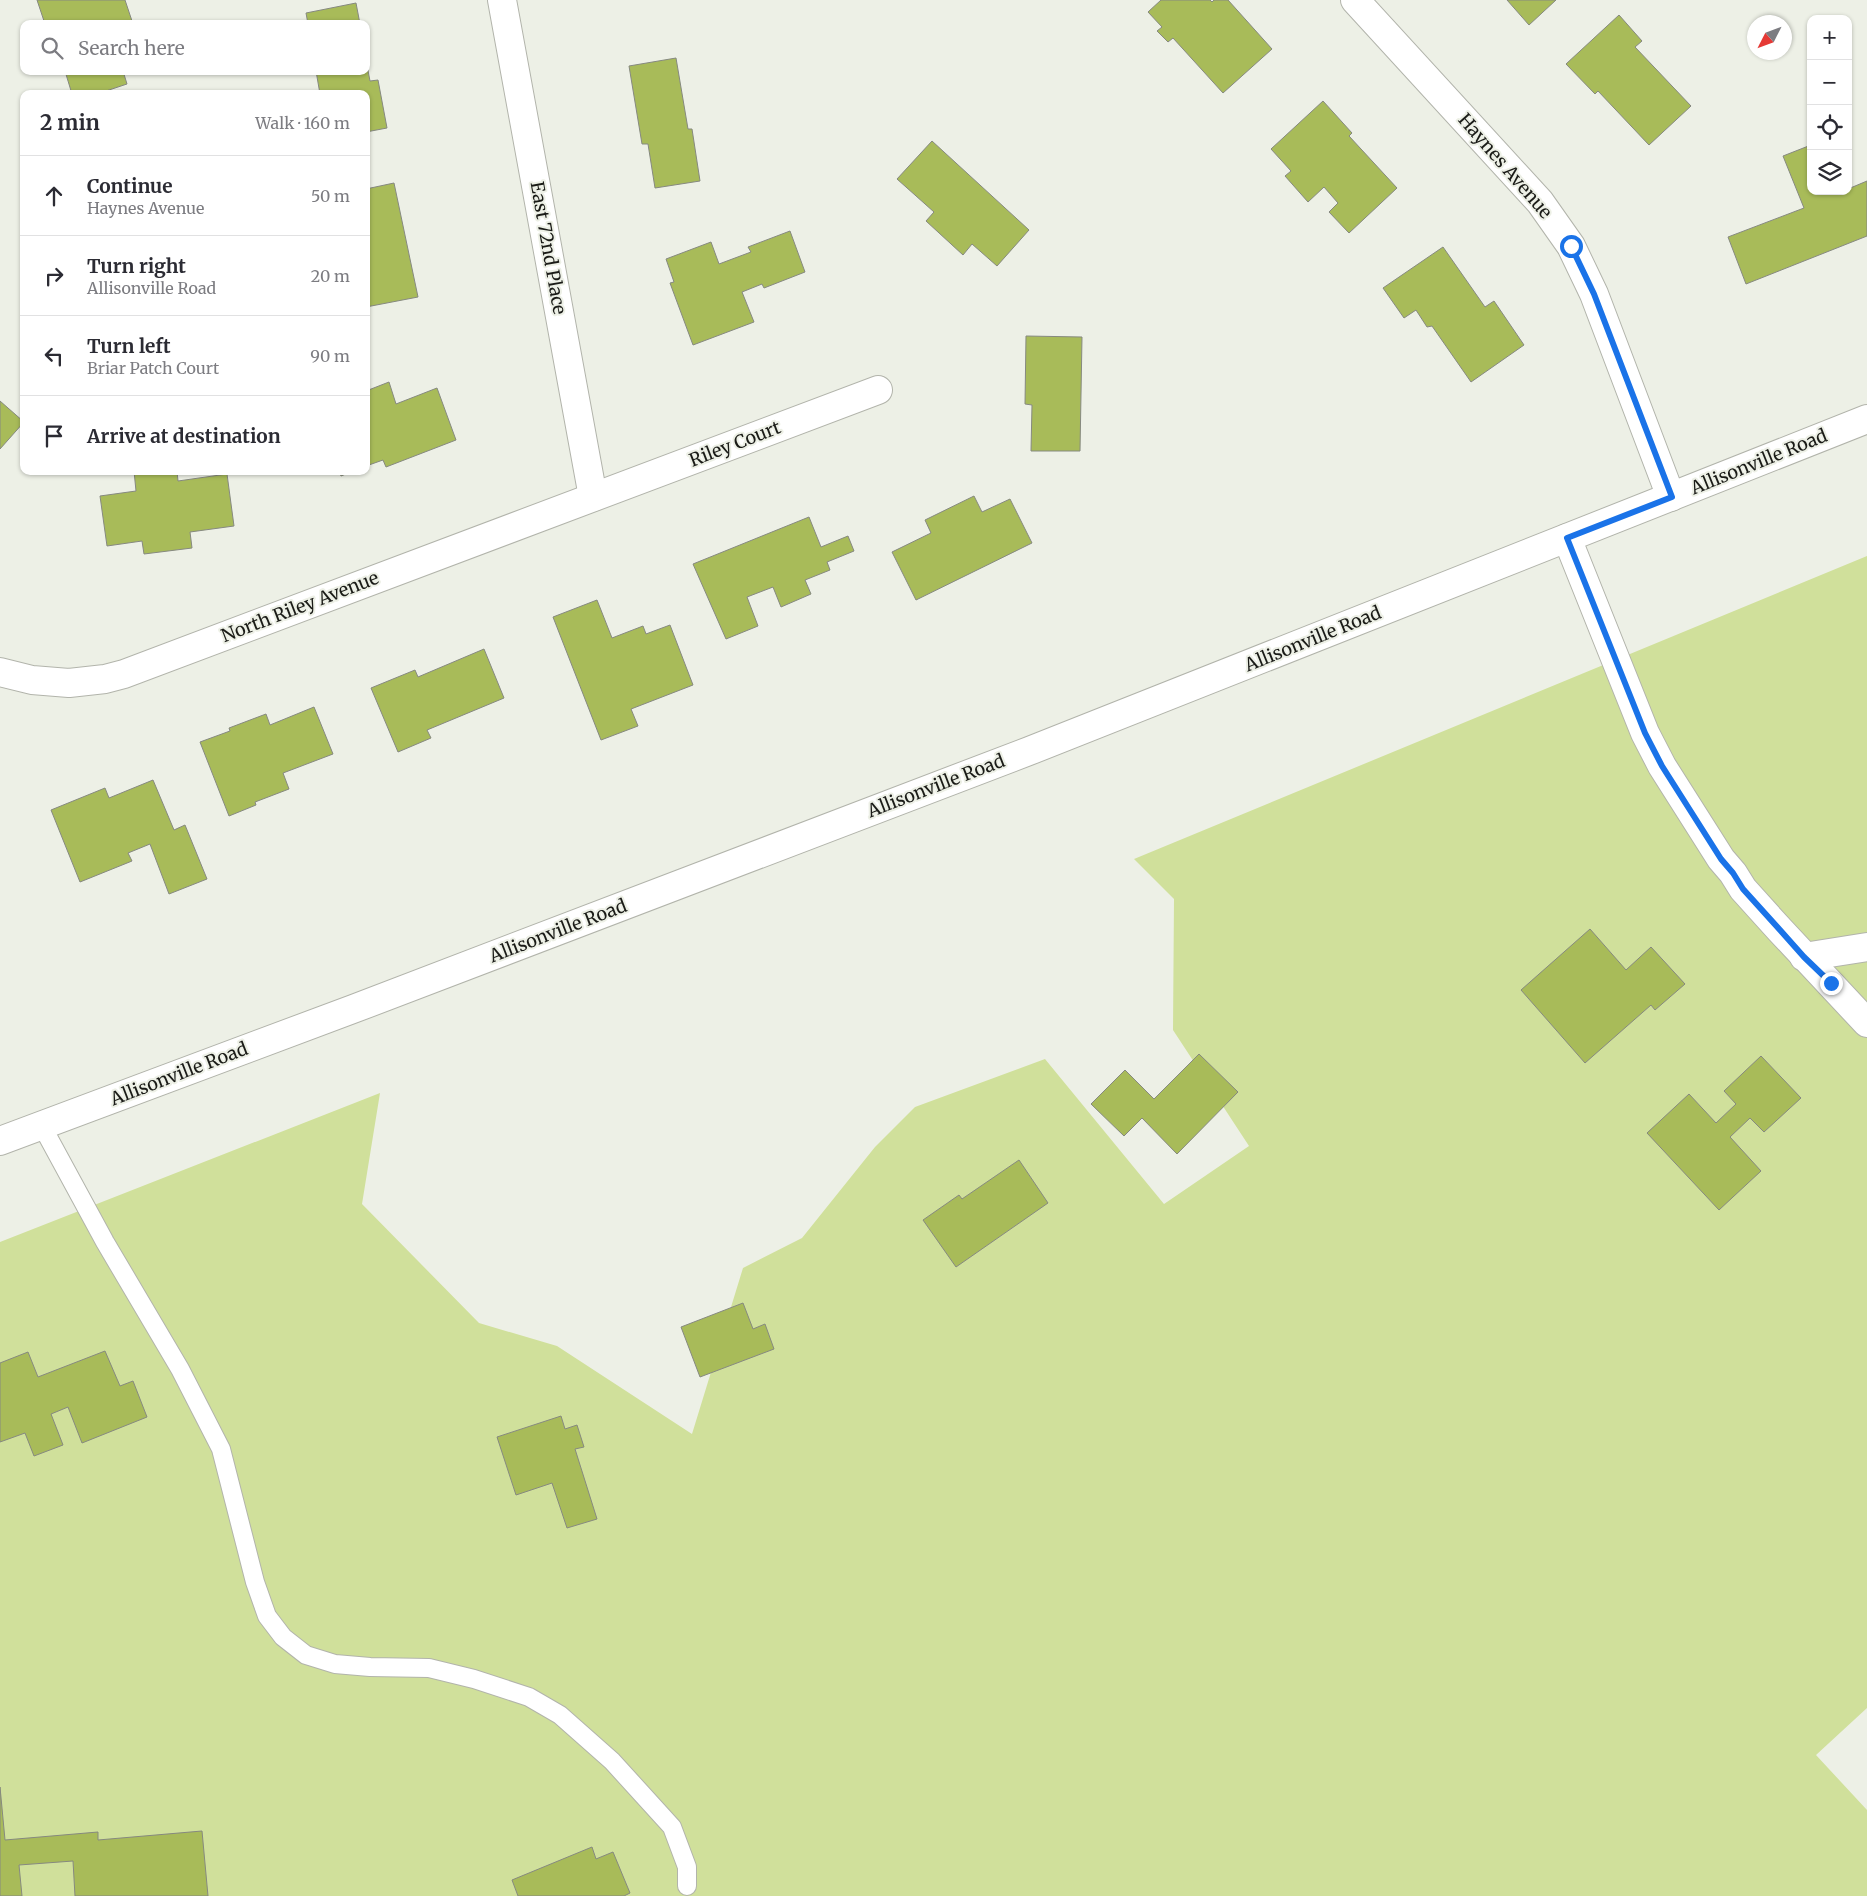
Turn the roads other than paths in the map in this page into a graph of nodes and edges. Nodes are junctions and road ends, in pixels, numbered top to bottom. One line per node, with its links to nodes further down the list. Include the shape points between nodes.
1 (502, 0): 5 (street, East 72nd Place)
2 (1355, 0): 6 (street, Haynes Avenue, via 1540,202 1571,246 1597,302)
3 (878, 390): 5 (street, Riley Court)
4 (1867, 419): 6 (street, Allisonville Road)
5 (593, 497): 8 (street, North Riley Avenue, via 124,674 69,682 32,680)
6 (1672, 497): 7 (street, Allisonville Road)
7 (1567, 538): 10 (street, via 1638,716 1662,766 1743,889); 12 (street, Allisonville Road, via 1020,754)
8 (0, 672)
9 (1867, 947): 10 (street)
10 (1804, 957): 11 (street)
11 (1867, 1023)
12 (42, 1126): 13 (street, Allisonville Road); 14 (lane, via 105,1242 180,1369 221,1449 258,1590 267,1616 284,1637 306,1655 335,1664 429,1668 529,1697 560,1715 612,1761 672,1827 687,1867)
13 (0, 1141)
14 (687, 1886)

